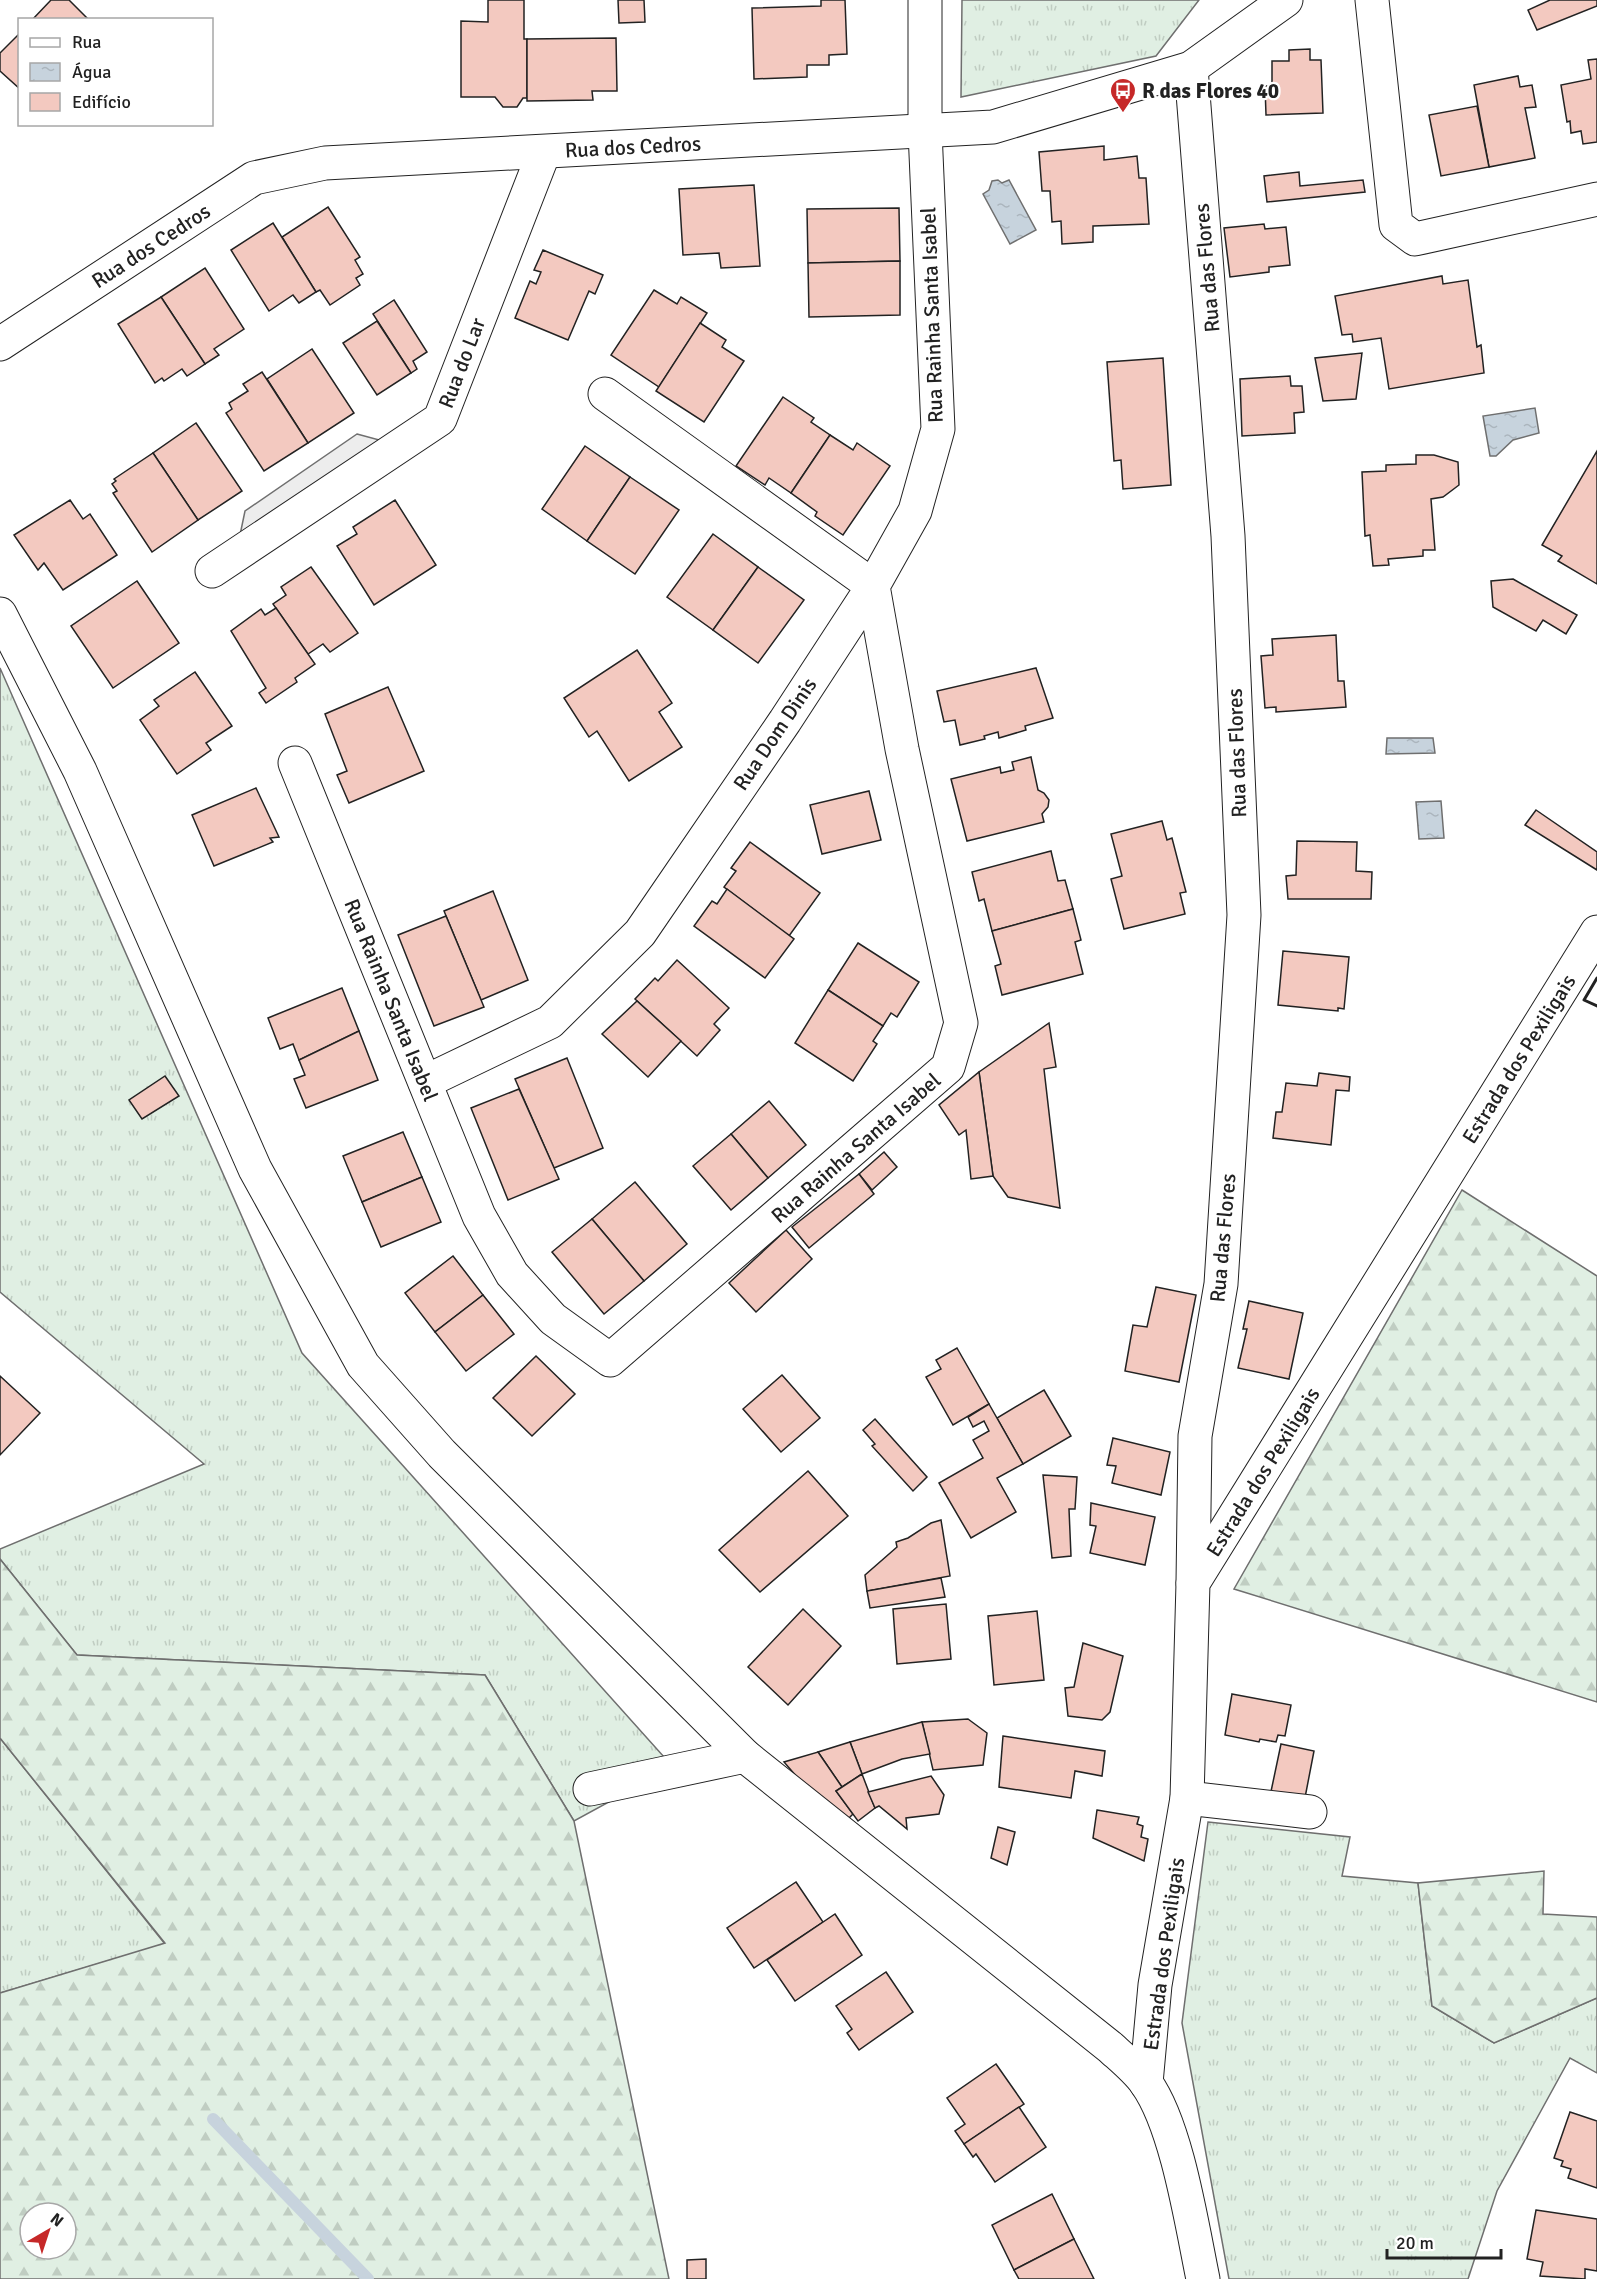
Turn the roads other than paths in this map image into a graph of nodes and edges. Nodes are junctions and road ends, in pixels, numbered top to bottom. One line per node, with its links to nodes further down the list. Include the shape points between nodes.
1 (925, 0): 5 (street, Rua Rainha Santa Isabel)
2 (1286, 0): 4 (street, Rua dos Cedros)
3 (1372, 0): 7 (street, via 1396,225 1415,239)
4 (1191, 68): 5 (street, Rua dos Cedros, via 993,127); 16 (street, Rua das Flores, via 1228,536 1244,915 1221,1284 1195,1436)
5 (925, 131): 6 (street, Rua dos Cedros); 11 (street, Rua Rainha Santa Isabel, via 938,429 915,511)
6 (544, 152): 8 (street, Rua dos Cedros, via 325,163 254,178); 10 (street, Rua do Lar, via 440,419)
7 (1597, 199)
8 (0, 344)
9 (605, 394): 11 (street)
10 (212, 571)
11 (873, 586): 15 (street, Rua Dom Dinis, via 640,933 550,1022); 15 (street, Rua Rainha Santa Isabel, via 902,749 961,1023 948,1067 610,1360 553,1319 512,1274 478,1216)
12 (0, 614): 17 (street, via 80,771 255,1169 363,1365 442,1454)
13 (295, 763): 15 (street, Rua Rainha Santa Isabel)
14 (1597, 932): 16 (street, Estrada dos Pexiligais)
15 (425, 1082)
16 (1193, 1583): 19 (street, Estrada dos Pexiligais)
17 (745, 1756): 18 (street); 21 (street, via 1110,2047)
18 (590, 1789)
19 (1187, 1798): 20 (street); 21 (street, Estrada dos Pexiligais, via 1155,1985)
20 (1310, 1812)
21 (1146, 2083): 22 (street, via 1162,2113 1185,2193)
22 (1203, 2279)

